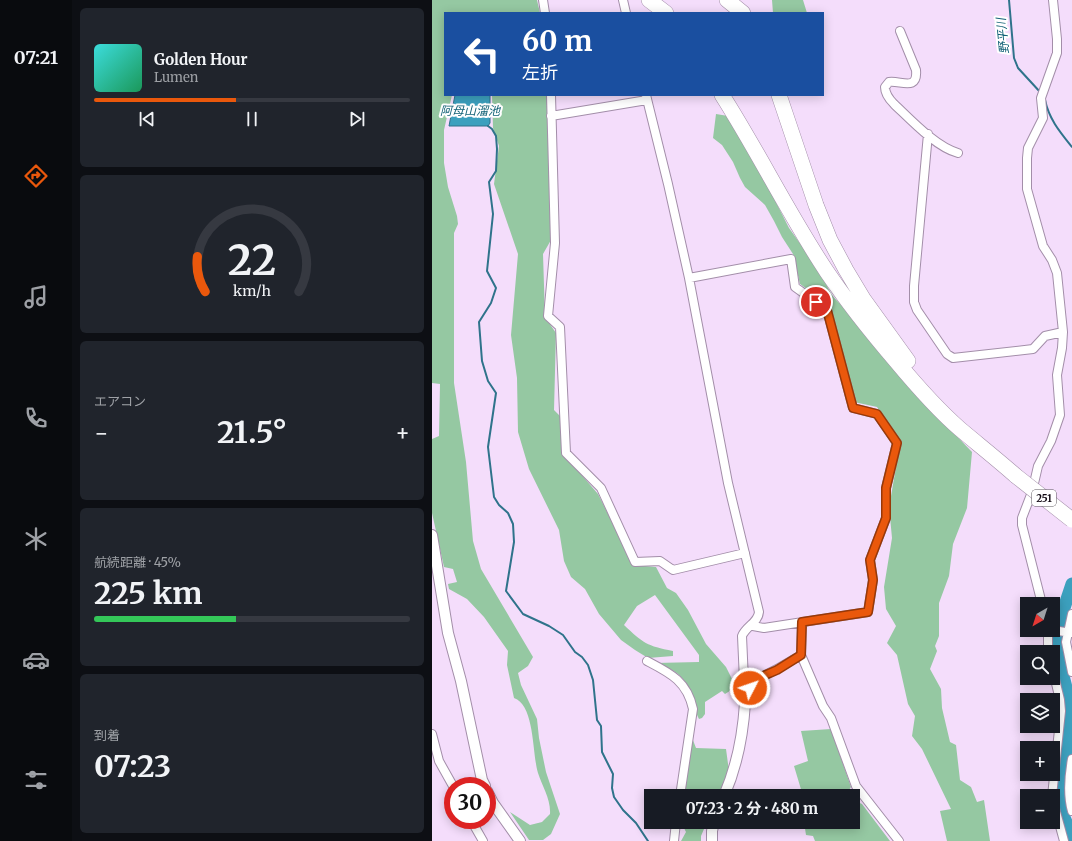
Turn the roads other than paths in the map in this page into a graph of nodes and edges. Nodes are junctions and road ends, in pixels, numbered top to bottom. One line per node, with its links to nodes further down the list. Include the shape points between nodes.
1 (543, 0): 6 (street)
2 (648, 0): 8 (highway)
3 (727, 0): 9 (highway)
4 (1053, 0): 19 (street, via 1057,53 1042,94 1040,104 1043,118 1028,148 1027,189 1043,246 1057,273)
5 (623, 1): 7 (street)
6 (545, 12)
7 (626, 12)
8 (665, 12)
9 (742, 12)
10 (900, 31): 16 (street, via 916,70 915,79 907,84 891,81 885,87 885,91 894,104)
11 (551, 96): 15 (street)
12 (723, 96): 20 (highway, via 761,158 804,236 855,310 913,381 960,429)
13 (778, 96): 20 (highway, via 816,205 846,270 888,335 935,395)
14 (646, 97): 15 (street); 18 (street)
15 (551, 116): 23 (street, via 555,243 548,316 560,327 566,452 601,488 635,562 660,561 673,570)
16 (928, 134): 17 (street, via 944,148); 19 (street, via 914,286 916,310 947,354 953,358 1033,349 1044,336)
17 (958, 153)
18 (689, 278): 23 (street, via 728,483); 26 (street, via 791,259 796,287 827,310 853,408 877,414 897,443 886,488 886,518 870,560 873,580 868,612)
19 (1063, 332): 24 (street, via 1057,375 1060,415 1051,441 1038,466 1022,518)
20 (990, 453): 21 (highway, 251, bridge)
21 (1072, 520)
22 (432, 535): 37 (street, via 448,633 461,680)
23 (745, 553): 27 (street, via 759,612)
24 (1040, 597)
25 (1072, 614): 28 (street)
26 (802, 622): 27 (street, via 764,628); 29 (street)
27 (751, 625): 33 (street, via 742,636)
28 (1068, 632): 31 (street, via 1067,652)
29 (801, 655): 33 (street, via 754,680); 51 (street, via 823,706 831,718 856,786)
30 (647, 661): 38 (street, via 674,676 691,700 693,709)
31 (1072, 672)
32 (1056, 685): 40 (street, via 1061,712)
33 (744, 703): 39 (street, via 739,751)
34 (432, 734): 36 (street, via 439,761)
35 (1072, 759): 42 (street, via 1069,793)
36 (448, 777)
37 (481, 777)
38 (681, 789)
39 (726, 789)
40 (1053, 789)
41 (496, 807): 48 (street)
42 (1072, 811)
43 (1060, 826): 52 (street)
44 (476, 829): 47 (street)
45 (675, 829): 49 (street)
46 (712, 829): 50 (street)
47 (483, 841)
48 (520, 841)
49 (674, 841)
50 (712, 841)
51 (899, 841)
52 (1064, 841)

